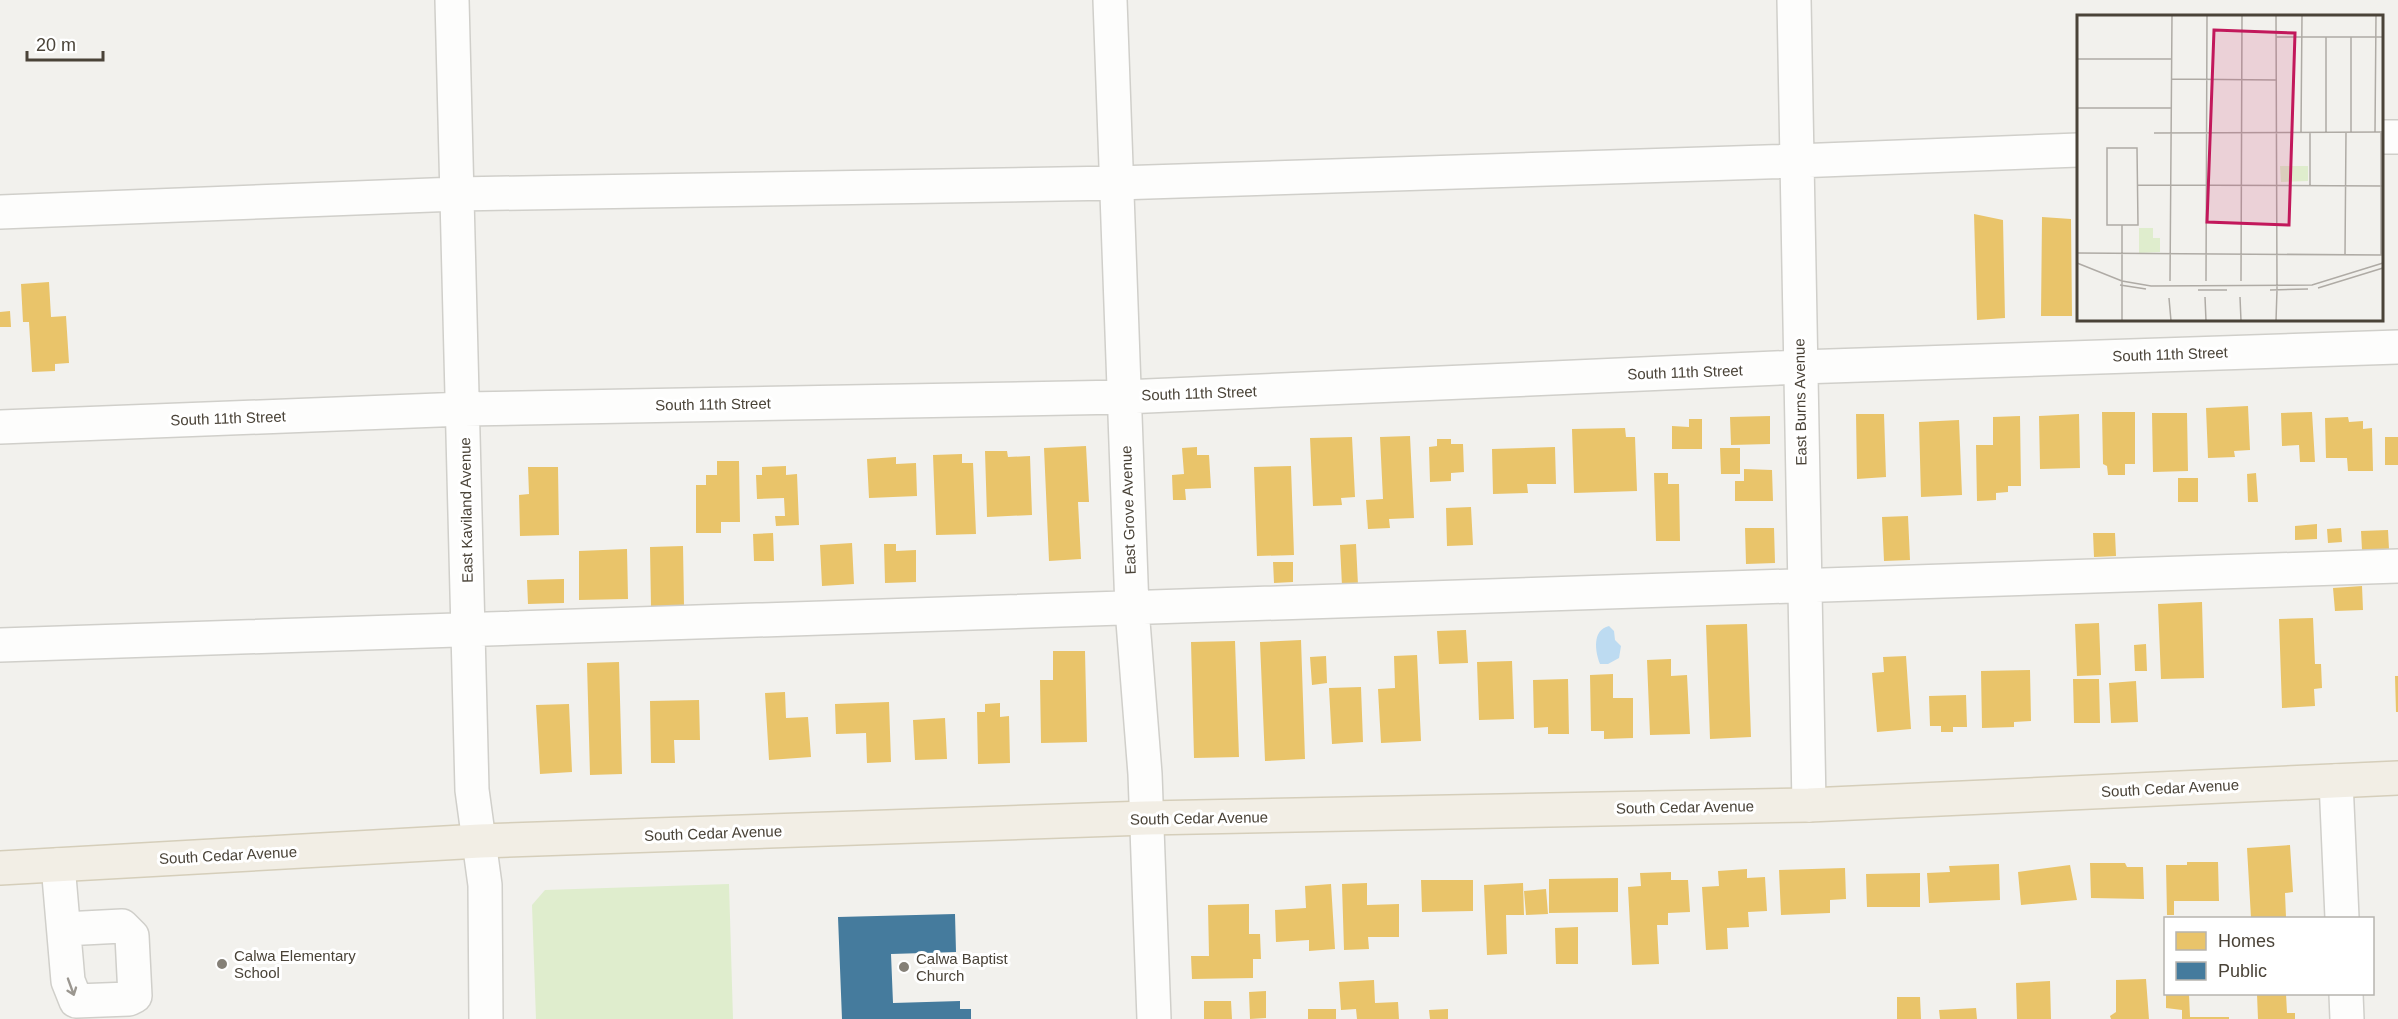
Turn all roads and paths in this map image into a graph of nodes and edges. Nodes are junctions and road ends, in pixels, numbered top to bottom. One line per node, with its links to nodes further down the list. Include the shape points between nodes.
1 (452, 0): 9 (street, East Kaviland Avenue)
2 (1110, 0): 8 (street, East Grove Avenue)
3 (1794, 0): 7 (street, East Burns Avenue)
4 (2398, 136): 5 (street)
5 (2383, 137)
6 (2077, 150): 7 (street)
7 (1796, 161): 8 (street); 12 (street, East Burns Avenue)
8 (1117, 183): 9 (street); 13 (street, East Grove Avenue)
9 (457, 194): 10 (street); 14 (street, East Kaviland Avenue)
10 (0, 212)
11 (2398, 347): 12 (street, South 11th Street)
12 (1800, 367): 13 (street, South 11th Street); 17 (street, East Burns Avenue)
13 (1124, 397): 14 (street, South 11th Street); 18 (street, East Grove Avenue)
14 (464, 409): 15 (street, South 11th Street); 19 (street, East Kaviland Avenue)
15 (0, 427)
16 (2398, 566): 17 (street)
17 (1804, 585): 18 (street); 23 (street, East Burns Avenue)
18 (1132, 609): 19 (street); 24 (street, East Grove Avenue)
19 (469, 629): 20 (street); 25 (street, East Kaviland Avenue, via 472,790)
20 (0, 645)
21 (2398, 778): 22 (main road, South Cedar Avenue)
22 (2336, 781): 23 (main road, South Cedar Avenue); 28 (street)
23 (1809, 805): 24 (main road, South Cedar Avenue)
24 (1146, 819): 25 (main road, South Cedar Avenue); 32 (street, East Grove Avenue)
25 (480, 841): 26 (main road, South Cedar Avenue); 31 (street, East Kaviland Avenue, via 485,885)
26 (58, 865): 27 (main road, South Cedar Avenue); 29 (street)
27 (0, 868)
28 (2342, 917)
29 (64, 929)
30 (2346, 995): 33 (street)
31 (486, 1019)
32 (1154, 1019)
33 (2347, 1019)

